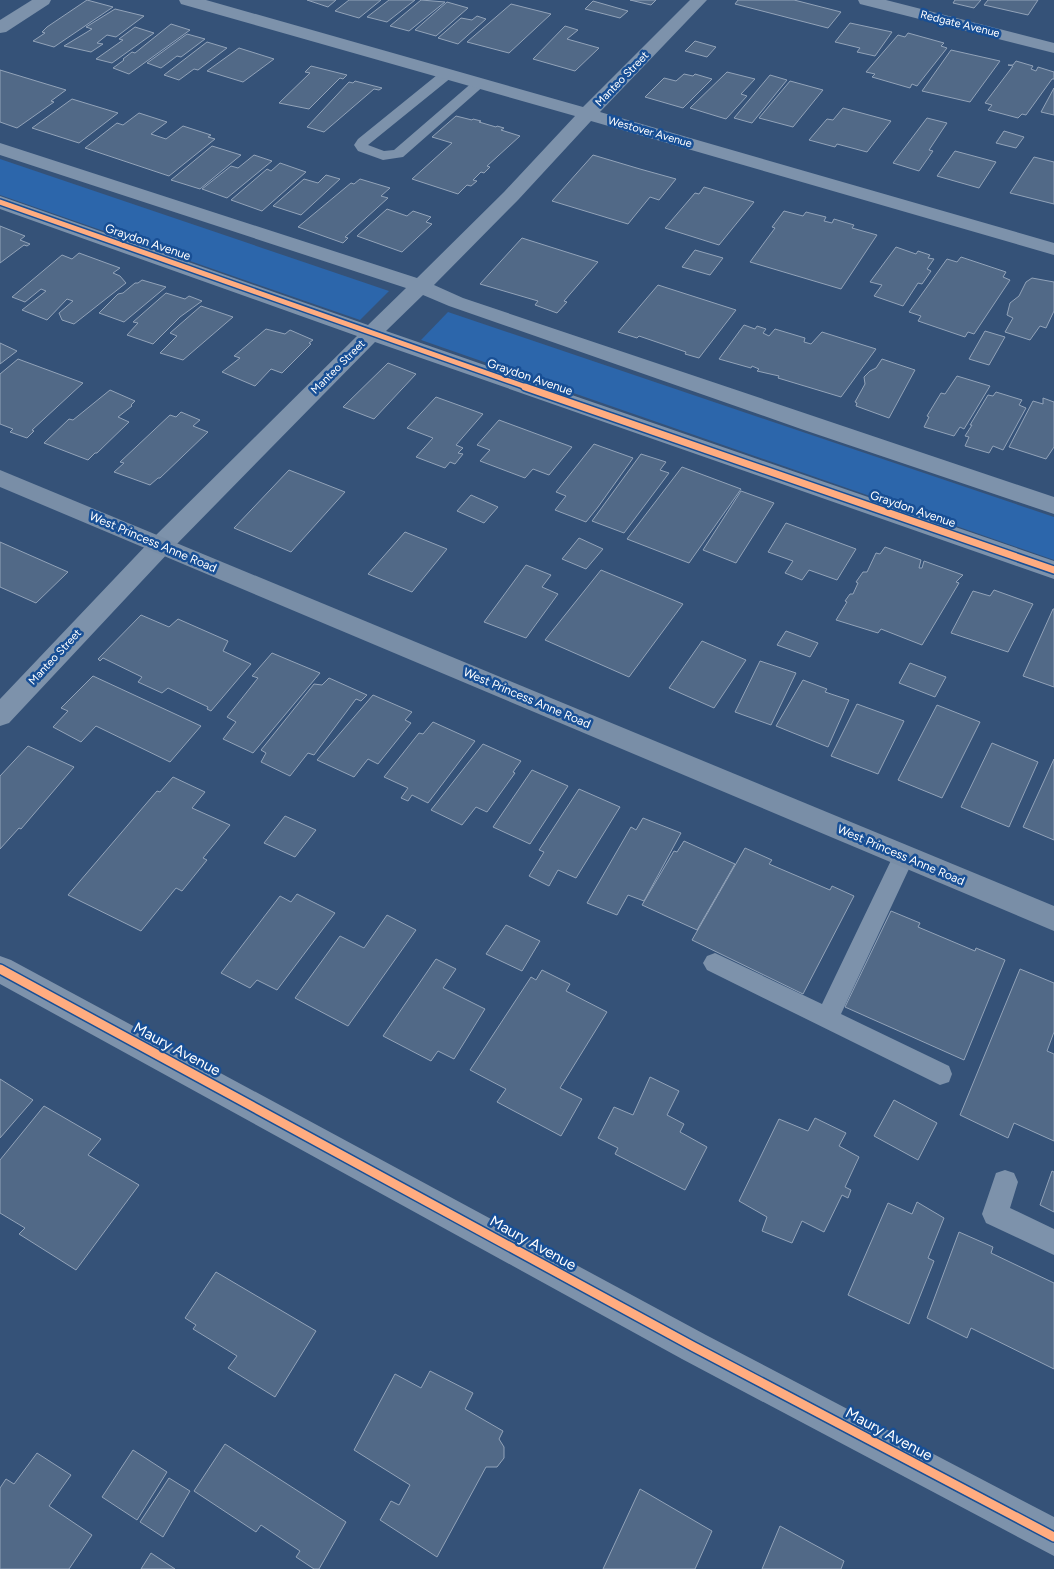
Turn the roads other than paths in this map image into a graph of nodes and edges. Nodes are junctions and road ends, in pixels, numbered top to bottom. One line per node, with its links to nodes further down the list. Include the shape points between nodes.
1 (42, 0): 5 (street)
2 (187, 0): 7 (street, Westover Avenue)
3 (699, 0): 9 (street, Manteo Street)
4 (866, 0): 6 (street, Redgate Avenue)
5 (0, 28)
6 (1054, 48)
7 (447, 74): 8 (street, Westover Avenue); 8 (lane, via 362,142 363,148 383,156 398,154)
8 (479, 84): 9 (street, Westover Avenue)
9 (588, 115): 12 (street, Westover Avenue); 13 (street, Manteo Street)
10 (0, 149): 13 (street)
11 (0, 202): 14 (street, Graydon Avenue)
12 (1054, 249)
13 (420, 286): 14 (street, Manteo Street); 16 (street, via 456,302)
14 (372, 333): 17 (street, Manteo Street); 18 (street, Graydon Avenue)
15 (0, 478): 17 (main road, West Princess Anne Road)
16 (1054, 506)
17 (161, 545): 19 (street, Manteo Street); 20 (main road, West Princess Anne Road)
18 (1054, 570)
19 (0, 716)
20 (904, 856): 21 (main road, West Princess Anne Road); 24 (lane)
21 (1054, 919)
22 (714, 964): 24 (lane)
23 (0, 969): 28 (street, Maury Avenue, via 694,1346)
24 (827, 1018): 25 (lane)
25 (940, 1074)
26 (1005, 1182): 27 (lane, via 994,1214)
27 (1054, 1242)
28 (1054, 1537)

